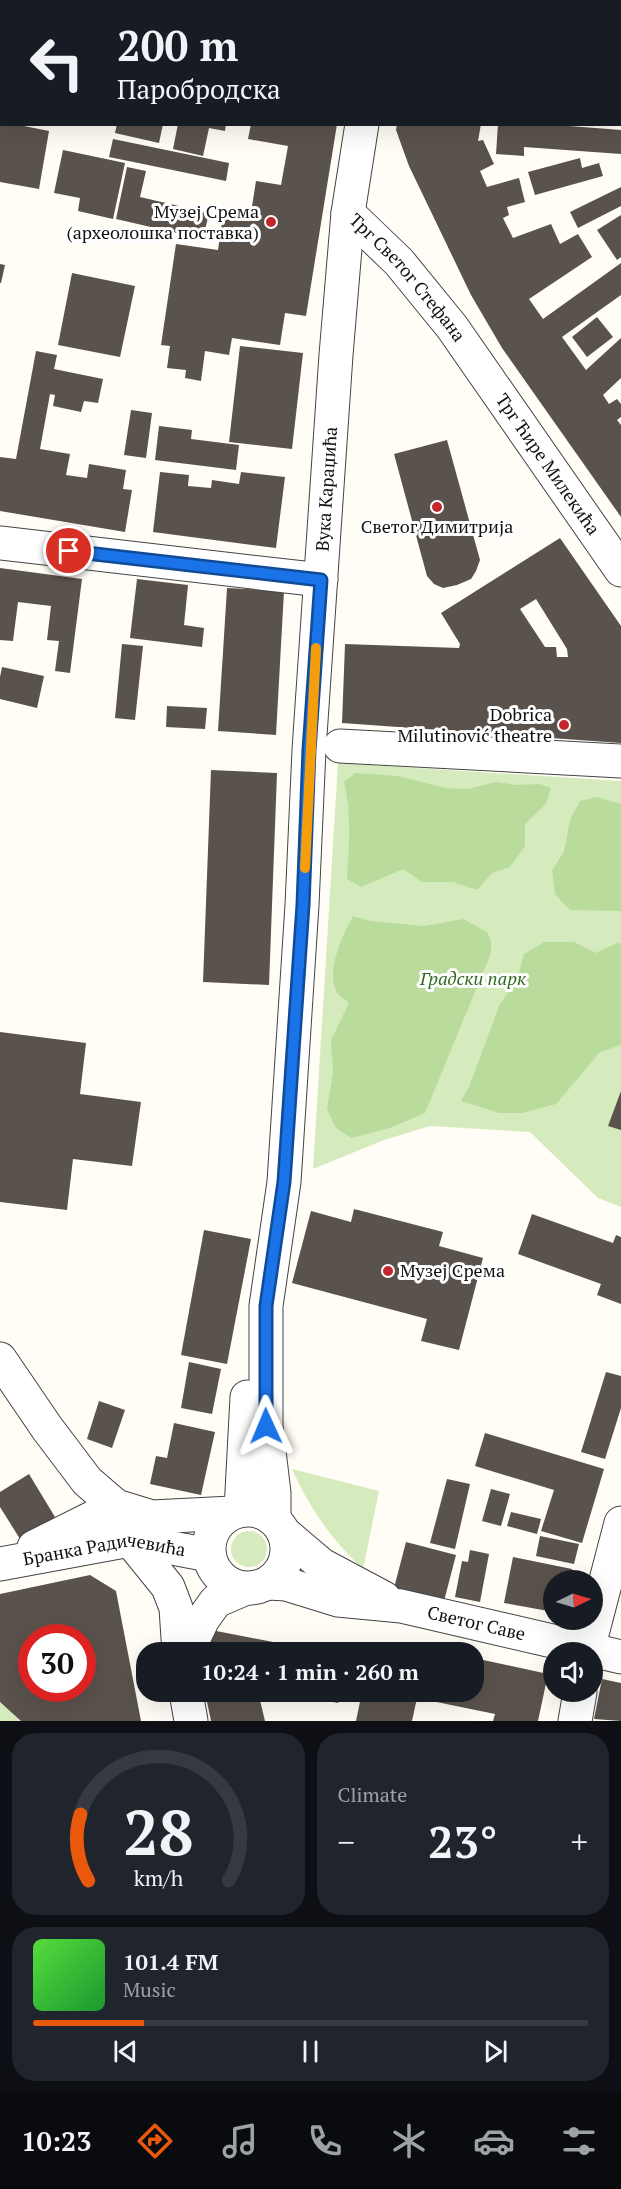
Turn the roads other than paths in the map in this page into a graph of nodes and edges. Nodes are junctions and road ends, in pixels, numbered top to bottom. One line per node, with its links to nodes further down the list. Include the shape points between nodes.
1 (362, 126): 2 (street, Трг Светог Стефана)
2 (348, 213): 3 (street, Трг Светог Стефана, via 399,262); 6 (street, Вука Караџића)
3 (474, 360): 5 (street, Трг Ћире Милекића)
4 (0, 543): 6 (street)
5 (621, 570)
6 (321, 580): 9 (street, Вука Караџића, via 284,1182)
7 (340, 746): 8 (street)
8 (621, 761)
9 (266, 1306): 12 (street, Вука Караџића, via 251,1344); 14 (street, Вука Караџића, via 266,1426)
10 (0, 1359): 11 (street, via 87,1481)
11 (116, 1506): 12 (street, via 152,1517); 15 (street); 15 (street, Бранка Радичевића, via 0,1564)
12 (236, 1512): 14 (street, via 261,1512); 16 (street, via 213,1530)
13 (621, 1523): 23 (street)
14 (279, 1526): 17 (street, via 287,1544 285,1563 278,1574); 18 (street, Светог Саве, via 322,1565)
15 (130, 1540): 16 (street, Бранка Радичевића); 19 (street, via 168,1587 176,1608)
16 (210, 1561): 17 (street, via 228,1583); 20 (street, via 190,1589 182,1610)
17 (256, 1586): 18 (street, Светог Саве, via 286,1584 338,1600); 21 (street, via 216,1601)
18 (400, 1606): 22 (street, Светог Саве)
19 (178, 1642)
20 (184, 1642)
21 (191, 1642)
22 (550, 1642)
23 (589, 1642)
24 (603, 1654): 25 (street, Светог Саве)
25 (621, 1657)
26 (188, 1702): 28 (street)
27 (578, 1702): 29 (street)
28 (191, 1721)
29 (574, 1721)

